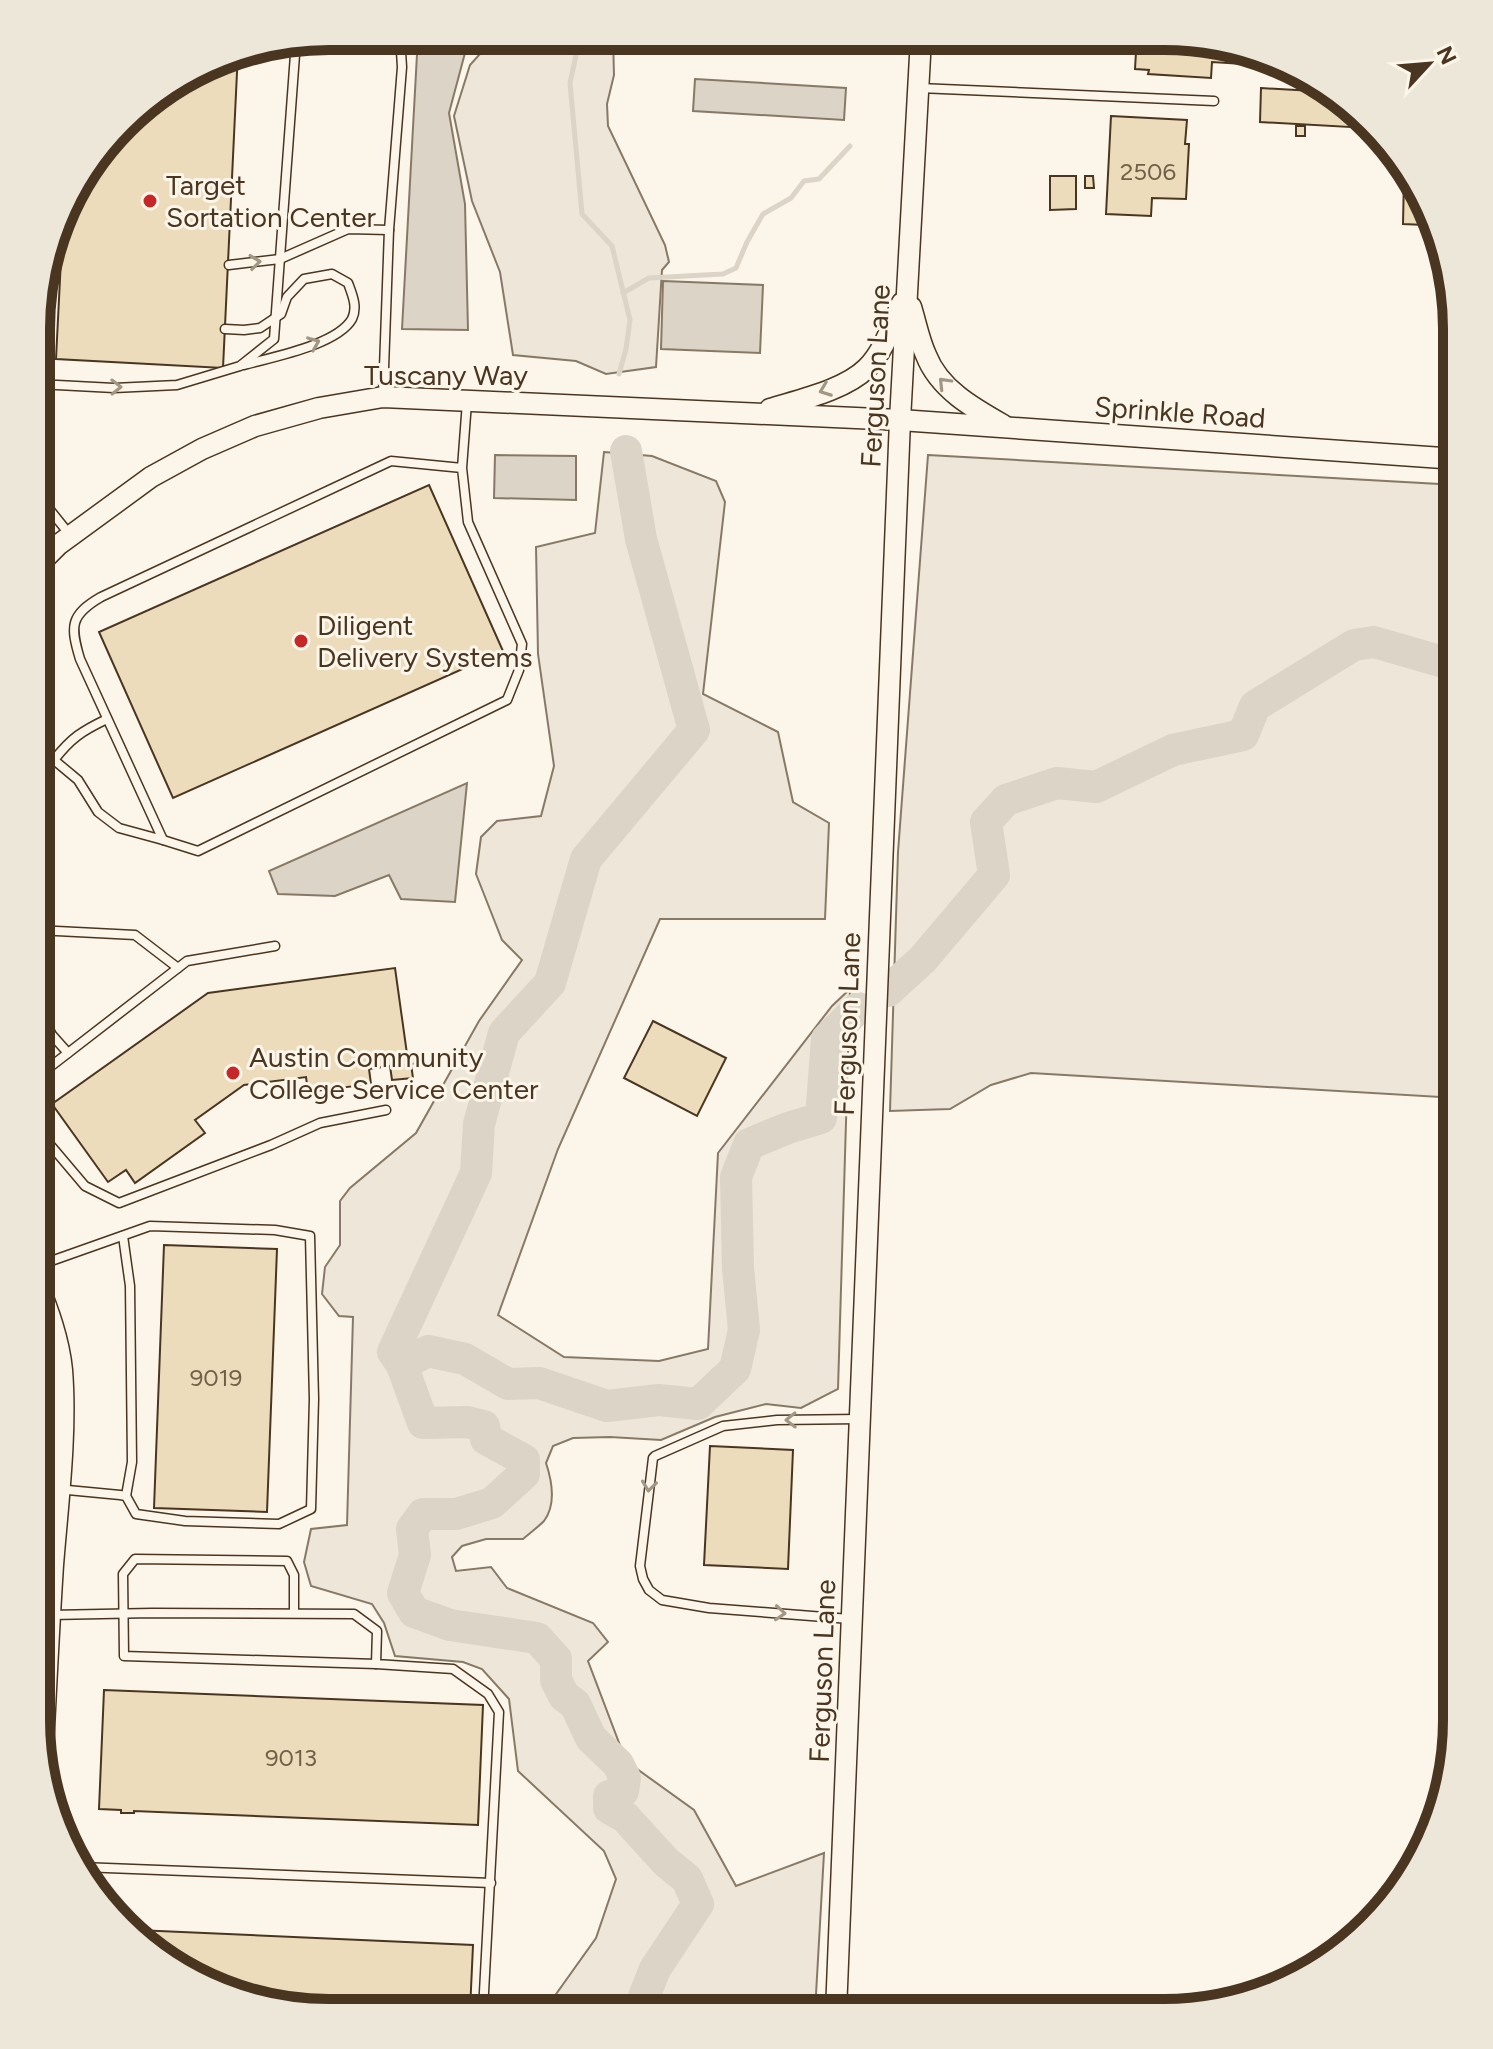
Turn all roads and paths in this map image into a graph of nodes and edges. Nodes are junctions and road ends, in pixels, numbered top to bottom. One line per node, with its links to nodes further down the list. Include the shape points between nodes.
1 (401, 50): 6 (lane)
2 (920, 50): 4 (street, Ferguson Lane)
3 (295, 52): 7 (lane)
4 (918, 88): 5 (lane); 9 (street, Ferguson Lane)
5 (1214, 101)
6 (389, 230): 7 (lane, via 348,229); 14 (lane)
7 (280, 259): 8 (lane, one-way to 7); 10 (lane)
8 (229, 265)
9 (907, 292): 16 (street, one-way to 16, via 885,343 867,368 830,389); 17 (street, Ferguson Lane); 18 (street, one-way to 9, via 967,403 937,376)
10 (275, 318): 11 (lane, via 260,328); 12 (lane, via 274,339); 12 (lane, one-way to 10, via 315,345 352,319 355,305 348,283 332,274 304,279)
11 (225, 329)
12 (240, 366): 13 (lane, one-way to 12, via 177,385)
13 (50, 385)
14 (383, 397): 15 (street, Tuscany Way); 22 (street, Tuscany Way, via 293,415 202,449 151,477)
15 (467, 401): 16 (street, Tuscany Way); 20 (lane)
16 (758, 413): 17 (street, Tuscany Way)
17 (900, 420): 18 (street, Sprinkle Road); 39 (street, Ferguson Lane)
18 (1008, 428): 19 (street, Sprinkle Road)
19 (1443, 458)
20 (462, 468): 24 (lane, via 391,461 84,607 73,638); 27 (lane, via 468,522 522,644 507,700 198,851)
21 (50, 510): 22 (lane)
22 (71, 535): 23 (street, Tuscany Way)
23 (50, 553)
24 (107, 719): 26 (lane, via 81,731); 27 (lane)
25 (50, 758): 26 (lane)
26 (54, 760): 27 (lane, via 78,780 98,812 119,828)
27 (163, 840)
28 (50, 931): 30 (lane, via 135,935)
29 (275, 946): 30 (lane, via 187,961)
30 (178, 968): 32 (lane)
31 (50, 1031): 32 (lane)
32 (68, 1053): 33 (lane)
33 (50, 1067)
34 (386, 1110): 35 (lane, via 320,1123 119,1203 85,1186)
35 (50, 1147)
36 (123, 1236): 37 (lane); 42 (lane, via 131,1315 132,1462); 42 (lane, via 150,1226 310,1236 314,1399 311,1509 279,1524 185,1521 136,1514)
37 (50, 1261)
38 (50, 1314): 41 (street, via 62,1368)
39 (860, 1419): 46 (street, Ferguson Lane); 46 (lane, one-way to 46, via 723,1426 655,1456 640,1566 649,1590 662,1600)
40 (50, 1488): 41 (lane)
41 (59, 1488): 42 (lane); 43 (street)
42 (126, 1496)
43 (50, 1573)
44 (123, 1613): 45 (lane); 45 (lane, via 123,1574 135,1559 287,1561 294,1575); 47 (lane); 48 (lane, via 124,1656)
45 (294, 1613): 48 (lane, via 354,1614 377,1631)
46 (852, 1619): 52 (street, Ferguson Lane)
47 (50, 1620)
48 (376, 1664): 50 (lane, via 453,1669 488,1694 499,1712)
49 (92, 1867): 50 (lane)
50 (491, 1883): 51 (lane)
51 (484, 1999)
52 (837, 1999)

